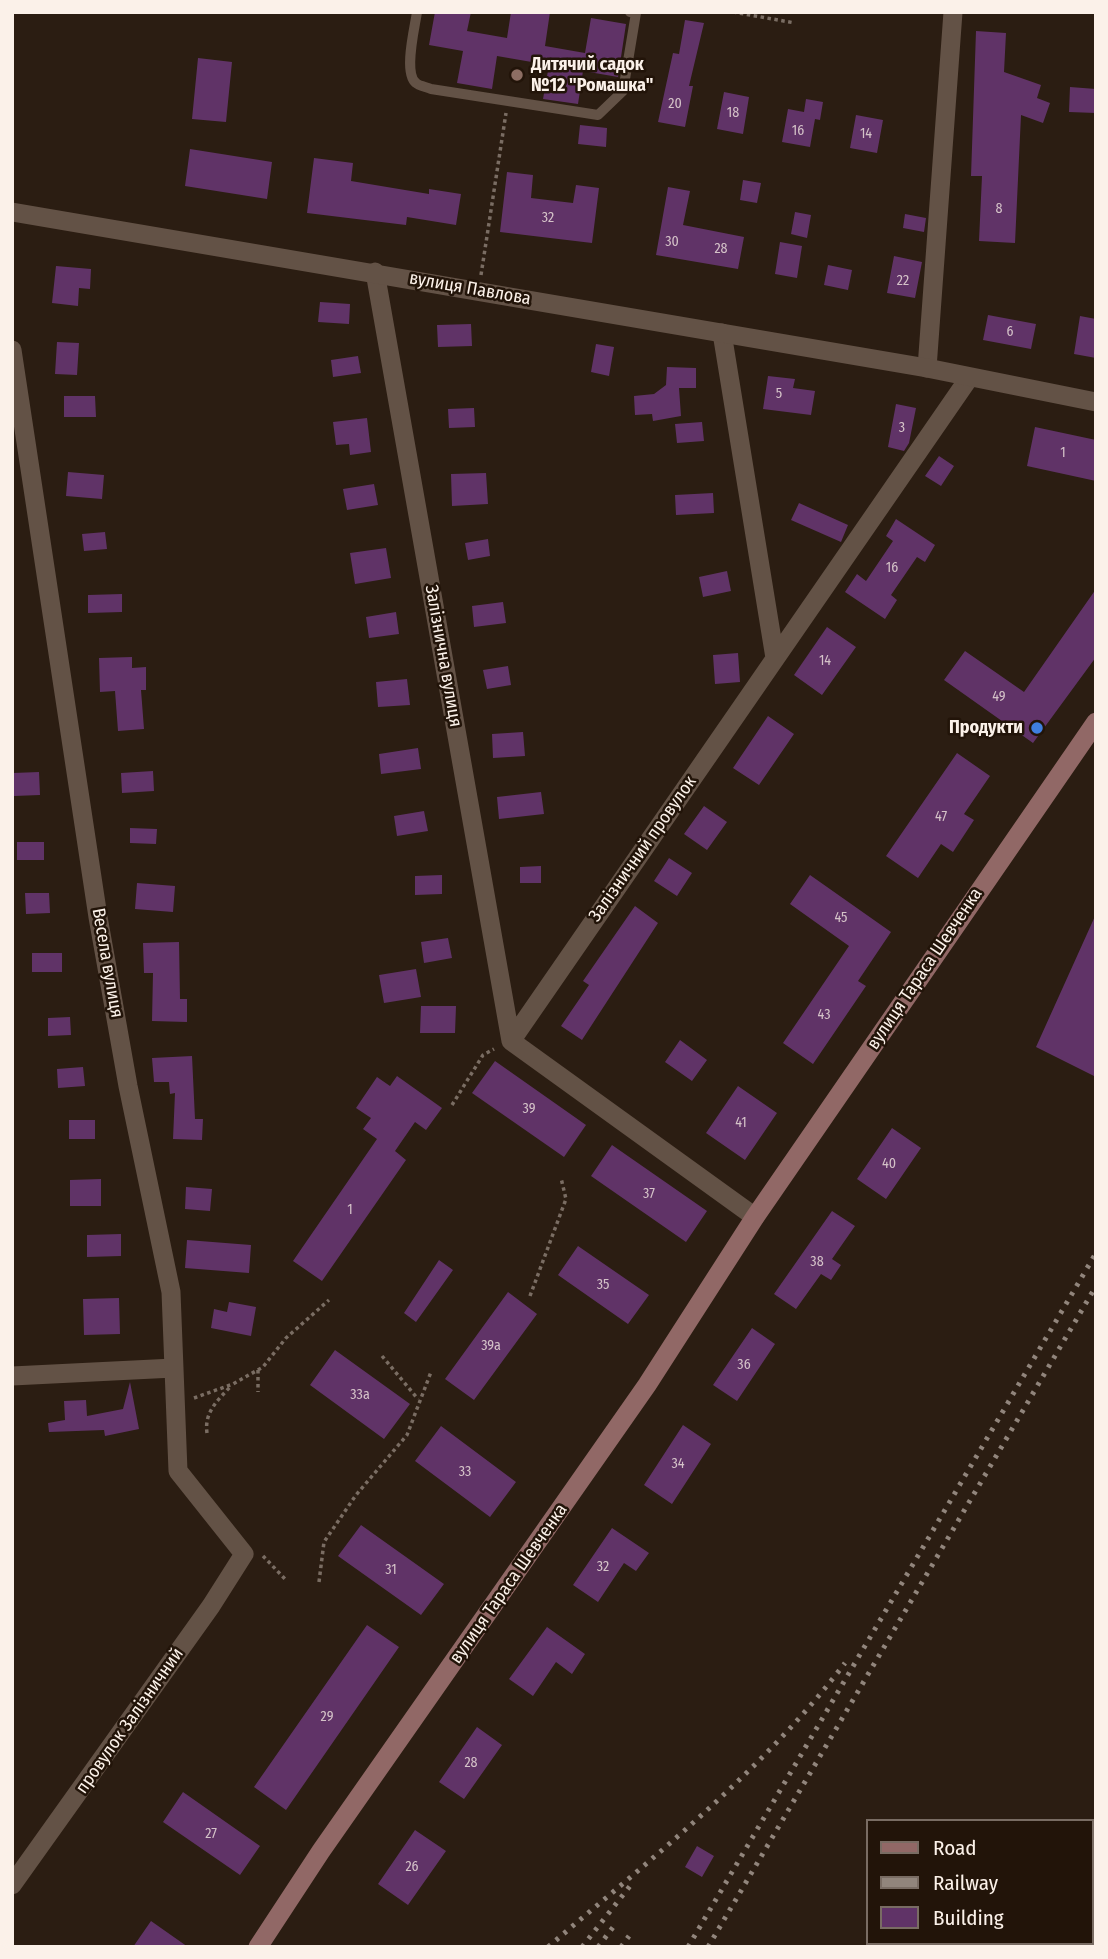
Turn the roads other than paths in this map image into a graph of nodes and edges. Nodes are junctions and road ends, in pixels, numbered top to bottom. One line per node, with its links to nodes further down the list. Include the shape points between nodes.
1 (417, 12): 2 (lane, via 410,60 415,83 598,115 623,91 636,13)
2 (630, 12)
3 (953, 12): 8 (street)
4 (12, 212): 5 (street, вулиця Павлова)
5 (375, 272): 6 (street, вулиця Павлова); 13 (street, Залізнична вулиця)
6 (722, 333): 8 (street, вулиця Павлова); 11 (street)
7 (12, 350): 15 (street, Весела вулиця, via 98,917 171,1292)
8 (927, 368): 9 (street, вулиця Павлова)
9 (970, 378): 10 (street, вулиця Павлова); 11 (street, Залізничний провулок)
10 (1096, 402)
11 (775, 658): 13 (street, Залізничний провулок)
12 (1096, 722): 14 (main road, вулиця Тараса Шевченка)
13 (511, 1041): 14 (street)
14 (755, 1217): 19 (main road, вулиця Тараса Шевченка, via 647,1385)
15 (174, 1368): 16 (street); 17 (street, Весела вулиця, via 178,1471)
16 (12, 1376)
17 (244, 1554): 18 (street, провулок Залізничний)
18 (12, 1885)
19 (258, 1947)

